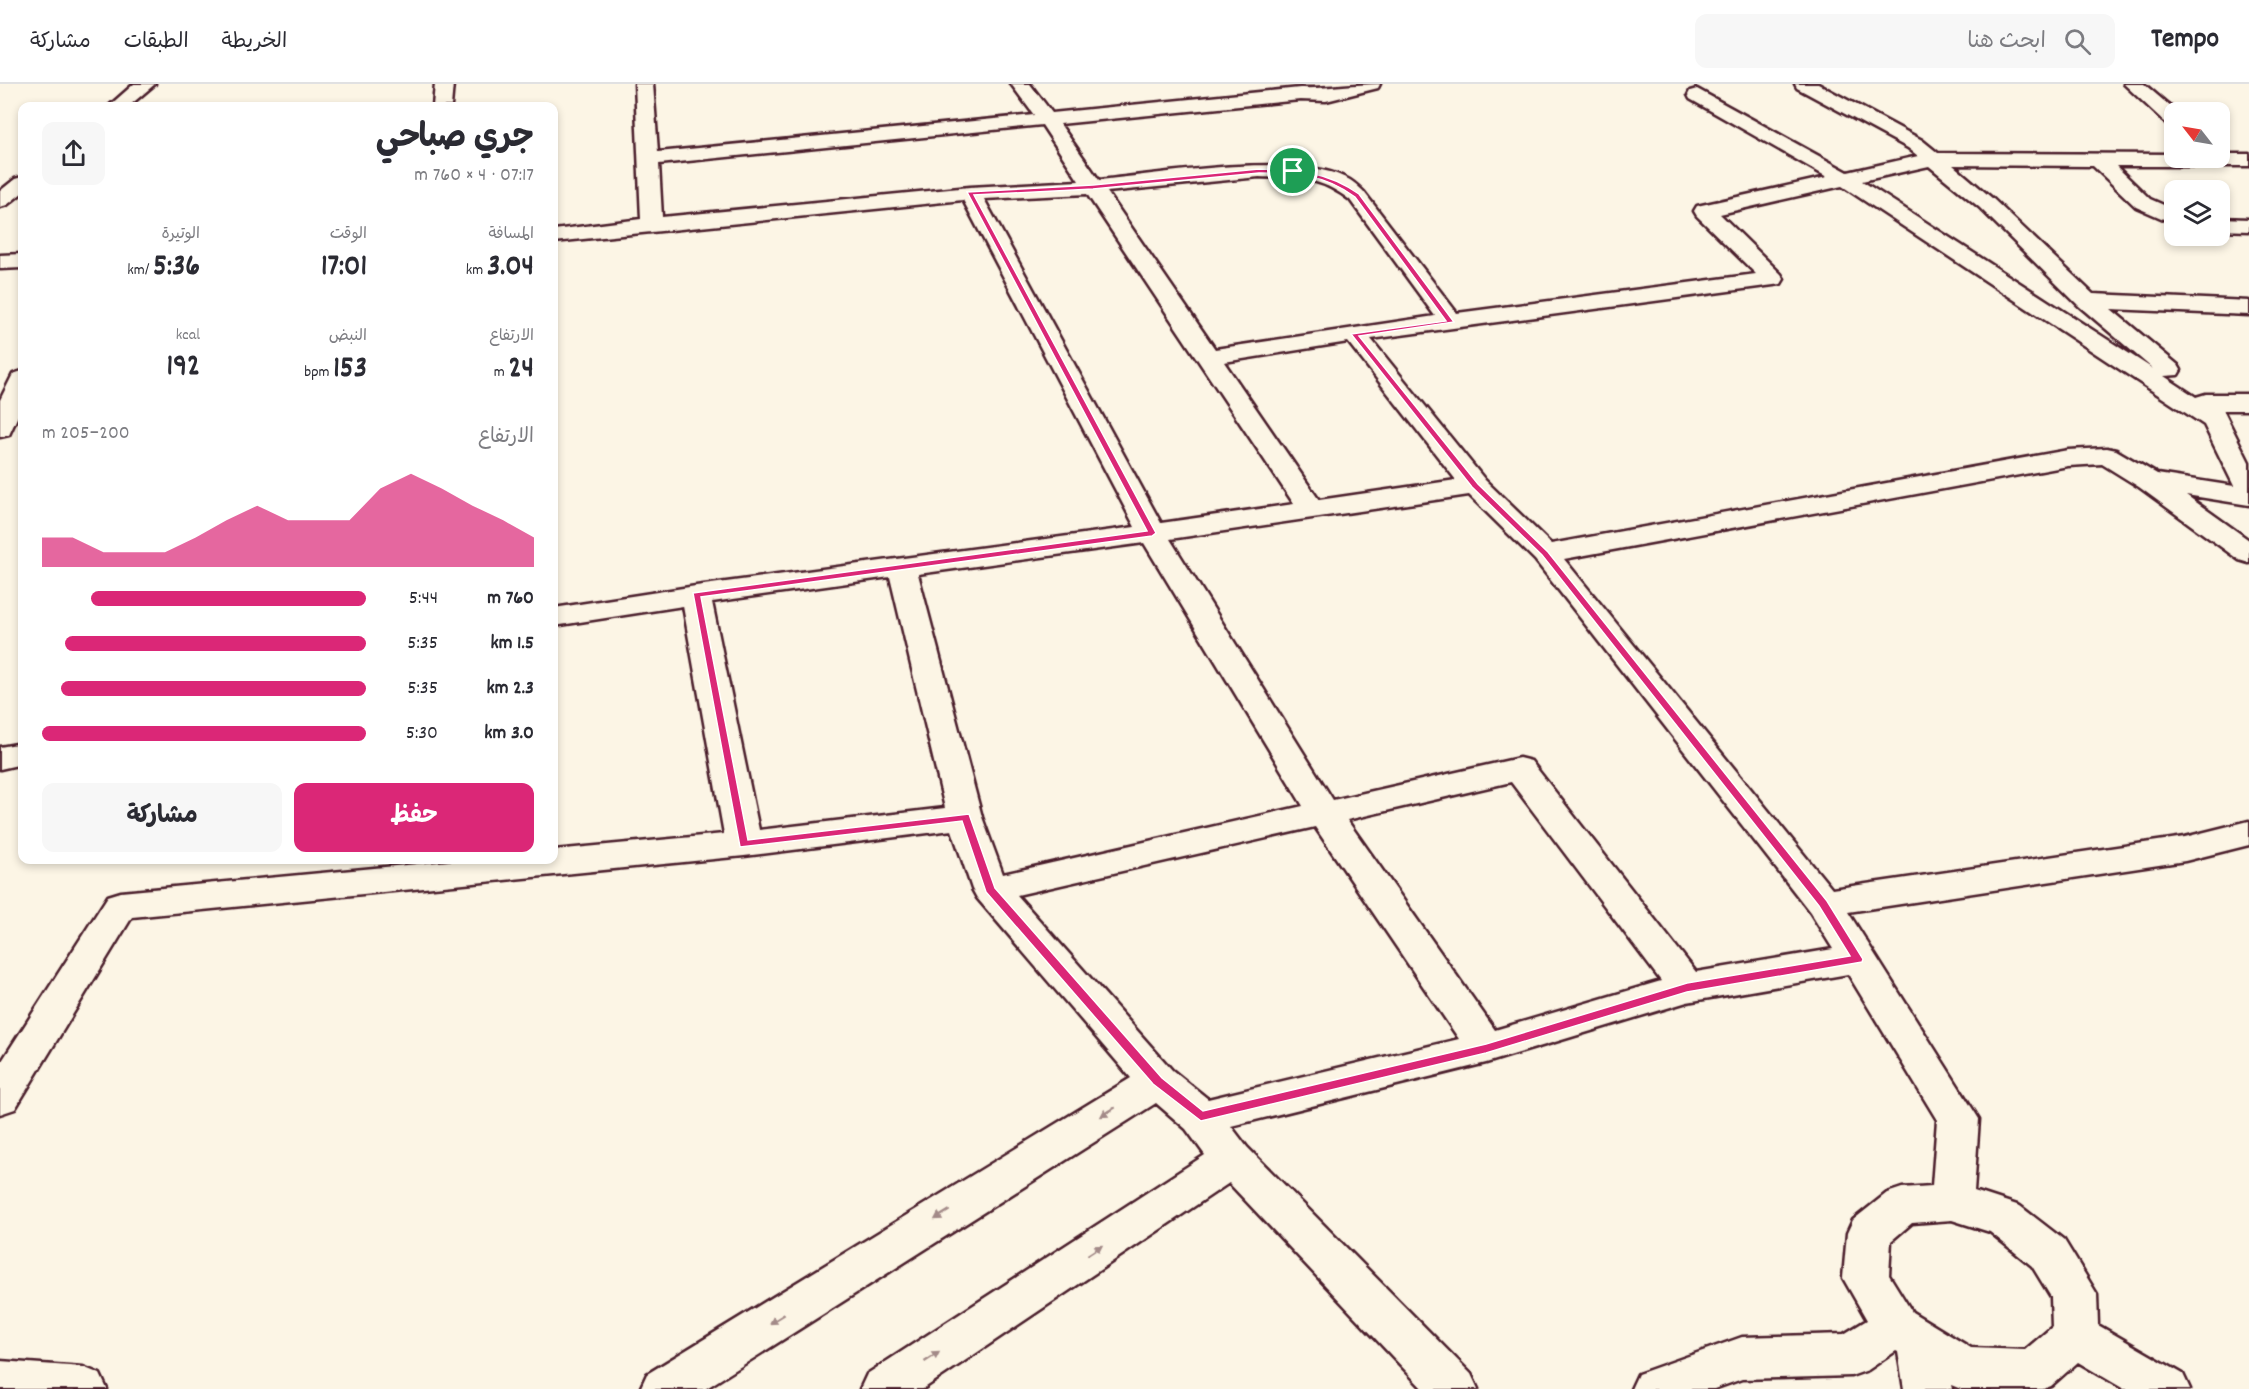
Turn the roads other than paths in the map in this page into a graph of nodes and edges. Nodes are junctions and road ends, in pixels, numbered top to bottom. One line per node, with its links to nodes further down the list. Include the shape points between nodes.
1 (146, 84): 10 (street)
2 (444, 84): 11 (street)
3 (644, 84): 14 (street)
4 (1020, 84): 13 (street)
5 (1371, 84): 8 (street)
6 (1804, 84): 15 (street, via 1915,144)
7 (2133, 84): 12 (street)
8 (1321, 89): 13 (street)
9 (1697, 95): 20 (street)
10 (123, 102)
11 (442, 102)
12 (2164, 111)
13 (1048, 120): 14 (street); 22 (street)
14 (648, 159): 26 (street)
15 (1932, 159): 18 (street); 20 (street); 32 (street, via 1986,203)
16 (2164, 159): 18 (street)
17 (2230, 159): 19 (street)
18 (2099, 160): 25 (street, via 2143,203)
19 (2249, 160)
20 (1845, 179): 34 (street, via 1705,212 1773,279); 39 (street)
21 (18, 186): 24 (street)
22 (1093, 187): 23 (street); 34 (street, via 1259,171 1293,171 1339,182 1357,196); 36 (street)
23 (970, 193): 26 (street); 47 (street)
24 (0, 201)
25 (2164, 213)
26 (652, 224): 29 (street)
27 (2230, 224): 28 (street)
28 (2249, 225)
29 (558, 236)
30 (18, 261): 31 (street)
31 (0, 262)
32 (2087, 301): 33 (street); 39 (street)
33 (2249, 308)
34 (1450, 322): 35 (street)
35 (1354, 334): 36 (street); 43 (street)
36 (1208, 357): 46 (street)
37 (18, 388): 41 (street)
38 (2249, 402): 39 (street)
39 (2212, 412): 44 (street)
40 (18, 425): 41 (street)
41 (0, 428)
42 (2150, 481): 45 (street); 48 (street, via 2107,456 2068,458); 49 (street)
43 (1475, 486): 46 (street); 48 (street)
44 (2249, 489)
45 (2249, 497)
46 (1311, 509): 47 (street)
47 (1152, 533): 50 (street); 55 (street)
48 (1545, 554): 62 (street)
49 (2249, 554)
50 (902, 567): 51 (street); 56 (street)
51 (696, 595): 52 (street); 58 (street)
52 (558, 616)
53 (18, 755): 54 (street)
54 (0, 758)
55 (1324, 813): 61 (street); 64 (street, via 1519,769); 65 (street)
56 (965, 817): 58 (street); 61 (street)
57 (2249, 834): 62 (street, via 2185,849)
58 (744, 844): 59 (street)
59 (558, 862)
60 (540, 864): 66 (street, via 121,905)
61 (990, 889): 67 (street)
62 (1823, 903): 63 (street)
63 (1858, 959): 64 (street); 71 (street, via 1958,1119)
64 (1687, 987): 65 (street)
65 (1486, 1048): 69 (street)
66 (14, 1053): 68 (street)
67 (1158, 1081): 69 (street); 77 (street, one-way to 77)
68 (0, 1098)
69 (1201, 1117): 70 (street)
70 (1232, 1159): 78 (street, one-way to 70); 79 (street)
71 (1952, 1202): 72 (street, via 1902,1206 1869,1233 1866,1278); 73 (street, via 2006,1219 2048,1253 2074,1294)
72 (1908, 1334): 74 (street, via 1964,1369); 80 (street, via 1851,1355 1742,1358); 81 (street)
73 (2075, 1336): 74 (street); 82 (street)
74 (2035, 1380)
75 (0, 1382): 76 (street)
76 (83, 1389)
77 (664, 1389)
78 (884, 1389)
79 (1454, 1389)
80 (1655, 1389)
81 (1928, 1389)
82 (2166, 1389)

